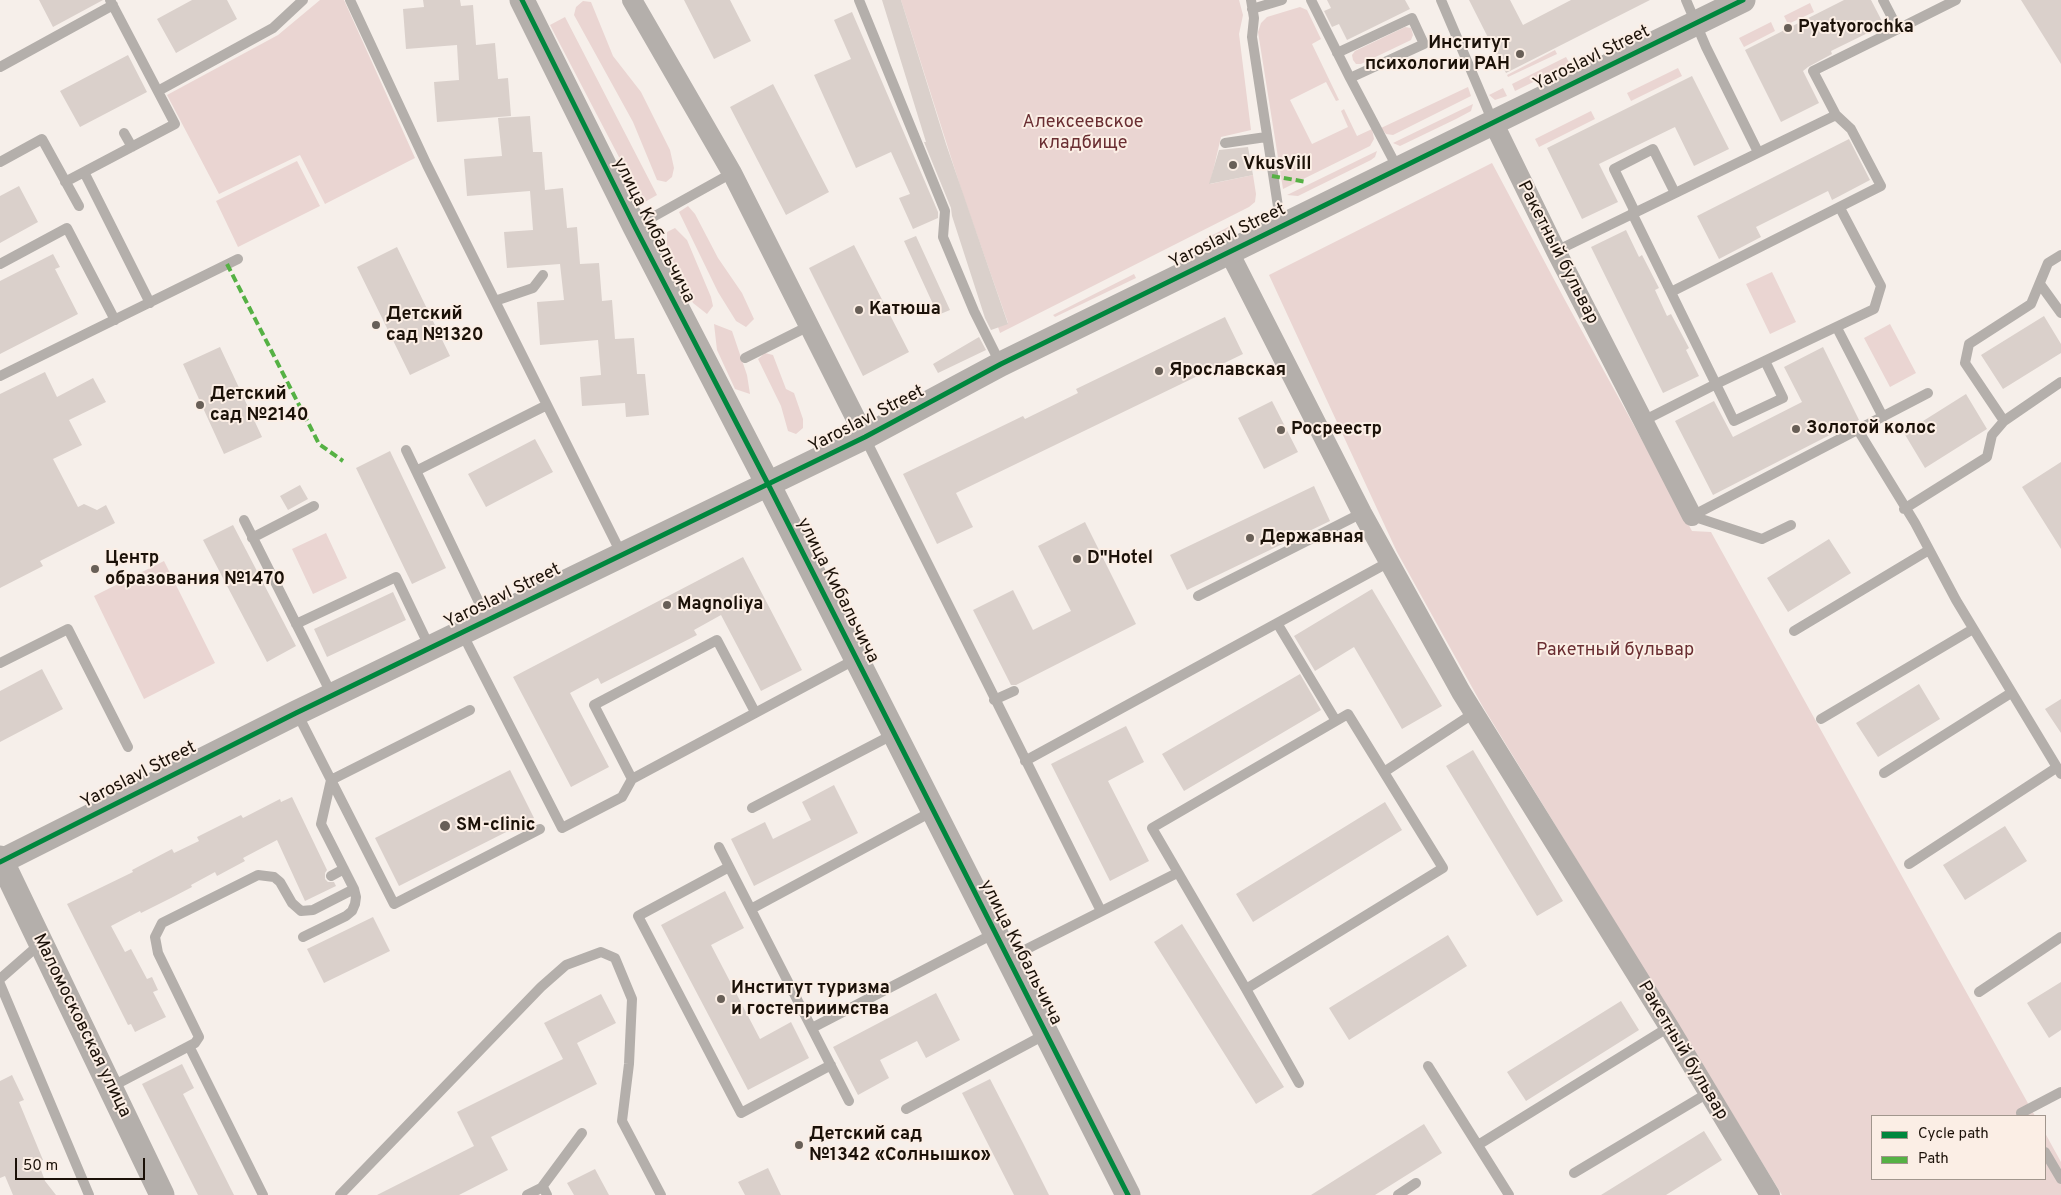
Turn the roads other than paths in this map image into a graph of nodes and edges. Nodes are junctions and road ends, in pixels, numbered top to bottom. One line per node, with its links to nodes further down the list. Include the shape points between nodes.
1 (303, 0): 20 (lane, via 273,28)
2 (350, 0): 47 (lane)
3 (522, 0): 37 (street, улица Кибальчича)
4 (632, 0): 31 (street)
5 (859, 0): 55 (lane, via 945,211 942,237)
6 (1282, 0): 14 (lane)
7 (1311, 0): 17 (lane)
8 (1441, 0): 22 (lane)
9 (1686, 0): 15 (lane)
10 (1743, 0): 15 (street, Yaroslavl Street)
11 (1883, 0): 16 (lane)
12 (1956, 0): 16 (lane)
13 (111, 3): 18 (lane); 20 (lane)
14 (1252, 4): 24 (lane, via 1252,37)
15 (1696, 23): 22 (street, Yaroslavl Street); 27 (lane)
16 (1898, 29): 21 (lane, via 1813,71)
17 (1337, 53): 19 (lane); 19 (lane, via 1412,18 1424,44)
18 (0, 67)
19 (1350, 78): 29 (lane)
20 (158, 91): 26 (lane, via 175,124)
21 (1836, 115): 27 (lane); 35 (lane, via 1851,129 1881,186)
22 (1493, 122): 29 (street, Yaroslavl Street); 39 (street, Ракетный бульвар)
23 (124, 133): 26 (lane)
24 (1266, 137): 25 (lane); 38 (lane)
25 (1225, 143)
26 (132, 147): 30 (lane)
27 (1758, 152): 33 (lane)
28 (0, 162): 32 (lane, via 42,139)
29 (1398, 169): 38 (street, Yaroslavl Street)
30 (84, 172): 32 (lane); 48 (lane)
31 (732, 173): 37 (lane); 51 (street)
32 (65, 182): 34 (lane)
33 (1675, 193): 36 (lane); 36 (lane, via 1653,149 1614,169)
34 (78, 206)
35 (1840, 208): 46 (lane); 52 (lane, via 1880,286 1874,309)
36 (1633, 213): 39 (lane); 46 (lane)
37 (635, 227): 68 (street, улица Кибальчича)
38 (1281, 227): 40 (street, Yaroslavl Street)
39 (1556, 251): 63 (street, Ракетный бульвар)
40 (1229, 252): 55 (street, Yaroslavl Street); 71 (street, Ракетный бульвар)
41 (2061, 255): 45 (lane, via 2048,263)
42 (238, 259): 48 (lane)
43 (0, 264): 50 (lane, via 67,228)
44 (543, 275): 47 (lane, via 533,288)
45 (2040, 284): 49 (lane); 62 (lane, via 2031,304 1969,344 1965,364)
46 (1671, 292): 58 (lane)
47 (495, 301): 60 (lane)
48 (150, 303): 50 (lane)
49 (2061, 313)
50 (115, 320): 56 (lane)
51 (809, 326): 53 (lane); 65 (street)
52 (1837, 328): 54 (lane); 61 (lane)
53 (745, 358)
54 (1765, 361): 58 (lane); 58 (lane, via 1783,398 1734,421)
55 (1001, 364): 65 (street, Yaroslavl Street)
56 (0, 376)
57 (2061, 382): 62 (lane)
58 (1716, 384): 63 (lane)
59 (1928, 393): 61 (lane)
60 (547, 404): 67 (lane); 77 (lane)
61 (1883, 417): 64 (lane)
62 (2004, 421): 70 (lane, via 1992,435 1987,457)
63 (1643, 422): 72 (street, Ракетный бульвар)
64 (1858, 430): 70 (lane); 72 (lane)
65 (865, 437): 68 (street, Yaroslavl Street); 92 (lane)
66 (406, 450): 67 (lane)
67 (416, 471): 80 (lane)
68 (768, 484): 77 (street, Yaroslavl Street); 87 (street, улица Кибальчича)
69 (314, 506): 75 (lane)
70 (1904, 509): 76 (lane)
71 (1362, 513): 78 (street, Ракетный бульвар); 79 (lane)
72 (1692, 516): 74 (lane, via 1762,539)
73 (244, 520): 75 (lane)
74 (1791, 525)
75 (252, 538): 82 (lane)
76 (1929, 550): 83 (lane); 84 (lane)
77 (622, 555): 80 (street, Yaroslavl Street)
78 (1388, 562): 81 (lane); 96 (street, Ракетный бульвар)
79 (1198, 596)
80 (488, 620): 85 (street, Yaroslavl Street)
81 (1277, 623): 98 (lane); 101 (lane)
82 (296, 624): 86 (lane, via 396,577); 91 (lane)
83 (1973, 629): 90 (lane); 97 (lane)
84 (1794, 631)
85 (462, 632): 86 (street, Yaroslavl Street); 105 (lane, via 562,828 622,797)
86 (430, 648): 91 (street, Yaroslavl Street)
87 (856, 659): 94 (lane); 99 (street, улица Кибальчича)
88 (0, 663): 100 (lane, via 68,629)
89 (1014, 691): 92 (lane)
90 (2011, 693): 102 (lane); 104 (lane)
91 (332, 695): 95 (street, Yaroslavl Street)
92 (994, 700): 101 (lane)
93 (470, 710): 106 (lane)
94 (755, 712): 105 (lane); 105 (lane, via 717,640 594,704)
95 (296, 713): 106 (lane); 111 (street, Yaroslavl Street)
96 (1474, 713): 103 (lane); 129 (street, Ракетный бульвар)
97 (1821, 719)
98 (1336, 721): 103 (lane, via 1348,714); 115 (lane, via 1152,828)
99 (894, 734): 107 (lane); 108 (street, улица Кибальчича)
100 (128, 747)
101 (1025, 761): 119 (lane)
102 (2058, 771): 112 (lane)
103 (1384, 772): 127 (lane, via 1443,868)
104 (1884, 773)
105 (632, 779)
106 (331, 780): 109 (lane, via 394,904); 114 (lane, via 321,824)
107 (752, 808)
108 (933, 811): 118 (lane); 120 (street, улица Кибальчича)
109 (540, 829)
110 (719, 847): 113 (lane)
111 (1, 860): 123 (street, Маломосковская улица)
112 (1909, 864)
113 (729, 867): 118 (lane); 133 (lane, via 638,916 741,1113)
114 (344, 869): 116 (lane); 117 (lane)
115 (1177, 873): 119 (lane); 127 (lane)
116 (331, 876)
117 (354, 890): 121 (lane, via 356,897 352,911); 132 (lane, via 314,910 301,911 292,903 280,882 274,877 258,875 162,923 155,945 199,1037)
118 (751, 909): 130 (lane)
119 (1100, 912): 124 (lane)
120 (995, 933): 124 (street, улица Кибальчича); 130 (lane)
121 (303, 937)
122 (2061, 937): 128 (lane)
123 (41, 942): 125 (lane); 136 (street, Маломосковская улица)
124 (1008, 959): 131 (street, улица Кибальчича)
125 (0, 979)
126 (0, 984): 149 (lane)
127 (1246, 989): 135 (lane)
128 (1979, 992)
129 (1668, 1027): 137 (street, Ракетный бульвар); 143 (lane)
130 (812, 1028): 133 (lane)
131 (1046, 1034): 140 (lane); 155 (street, улица Кибальчича)
132 (188, 1046): 136 (lane); 151 (lane)
133 (831, 1066): 139 (lane)
134 (1428, 1066): 143 (lane)
135 (1299, 1083)
136 (110, 1087): 150 (street, Маломосковская улица)
137 (1708, 1092): 145 (lane); 158 (street, Ракетный бульвар)
138 (2061, 1092): 141 (lane)
139 (849, 1102)
140 (906, 1108)
141 (2022, 1115)
142 (582, 1133): 148 (lane)
143 (1478, 1145): 157 (lane)
144 (2046, 1154): 146 (lane)
145 (1574, 1173)
146 (2061, 1179)
147 (1416, 1184): 156 (lane)
148 (545, 1191): 153 (lane)
149 (89, 1195)
150 (162, 1195)
151 (264, 1195)
152 (340, 1195): 154 (lane, via 542,987 566,965 601,952 615,958 632,999 622,1120)
153 (527, 1195)
154 (661, 1195)
155 (1128, 1195)
156 (1398, 1195)
157 (1509, 1195)
158 (1770, 1195)

